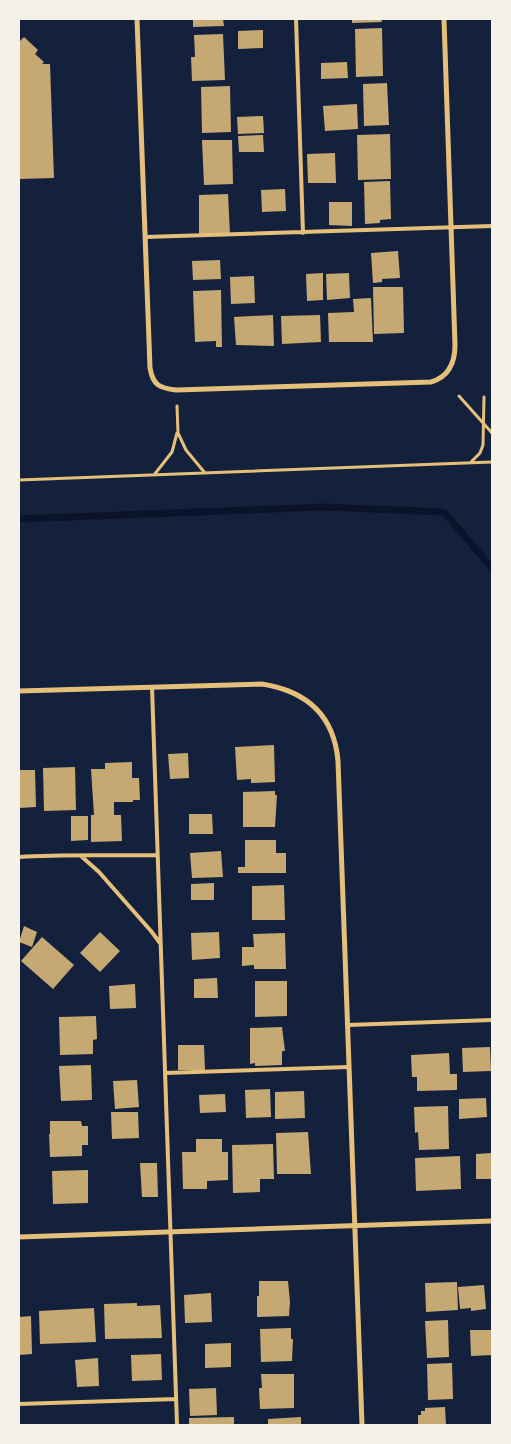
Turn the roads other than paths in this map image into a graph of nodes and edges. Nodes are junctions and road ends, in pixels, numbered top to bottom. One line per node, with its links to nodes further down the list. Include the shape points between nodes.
1 (137, 19): 7 (street)
2 (296, 19): 6 (lane)
3 (444, 19): 5 (street)
4 (492, 226): 5 (lane)
5 (451, 227): 6 (lane); 7 (street, via 455,354 449,370 431,382 176,390 156,385 150,368)
6 (303, 233): 7 (lane)
7 (145, 237)
8 (152, 687): 9 (street); 10 (lane); 15 (street, via 275,686 314,706 330,728 337,750)
9 (19, 691)
10 (158, 854): 11 (lane); 13 (lane)
11 (81, 856): 12 (lane); 13 (lane, via 100,872)
12 (19, 857)
13 (160, 944): 17 (lane)
14 (492, 1020): 15 (lane)
15 (348, 1025): 16 (street)
16 (350, 1067): 17 (lane); 19 (street)
17 (165, 1073): 20 (lane)
18 (492, 1222): 19 (street)
19 (354, 1226): 20 (street); 25 (street)
20 (171, 1232): 21 (street); 22 (lane)
21 (19, 1237)
22 (176, 1399): 23 (lane); 24 (lane)
23 (19, 1404)
24 (177, 1425)
25 (362, 1425)

